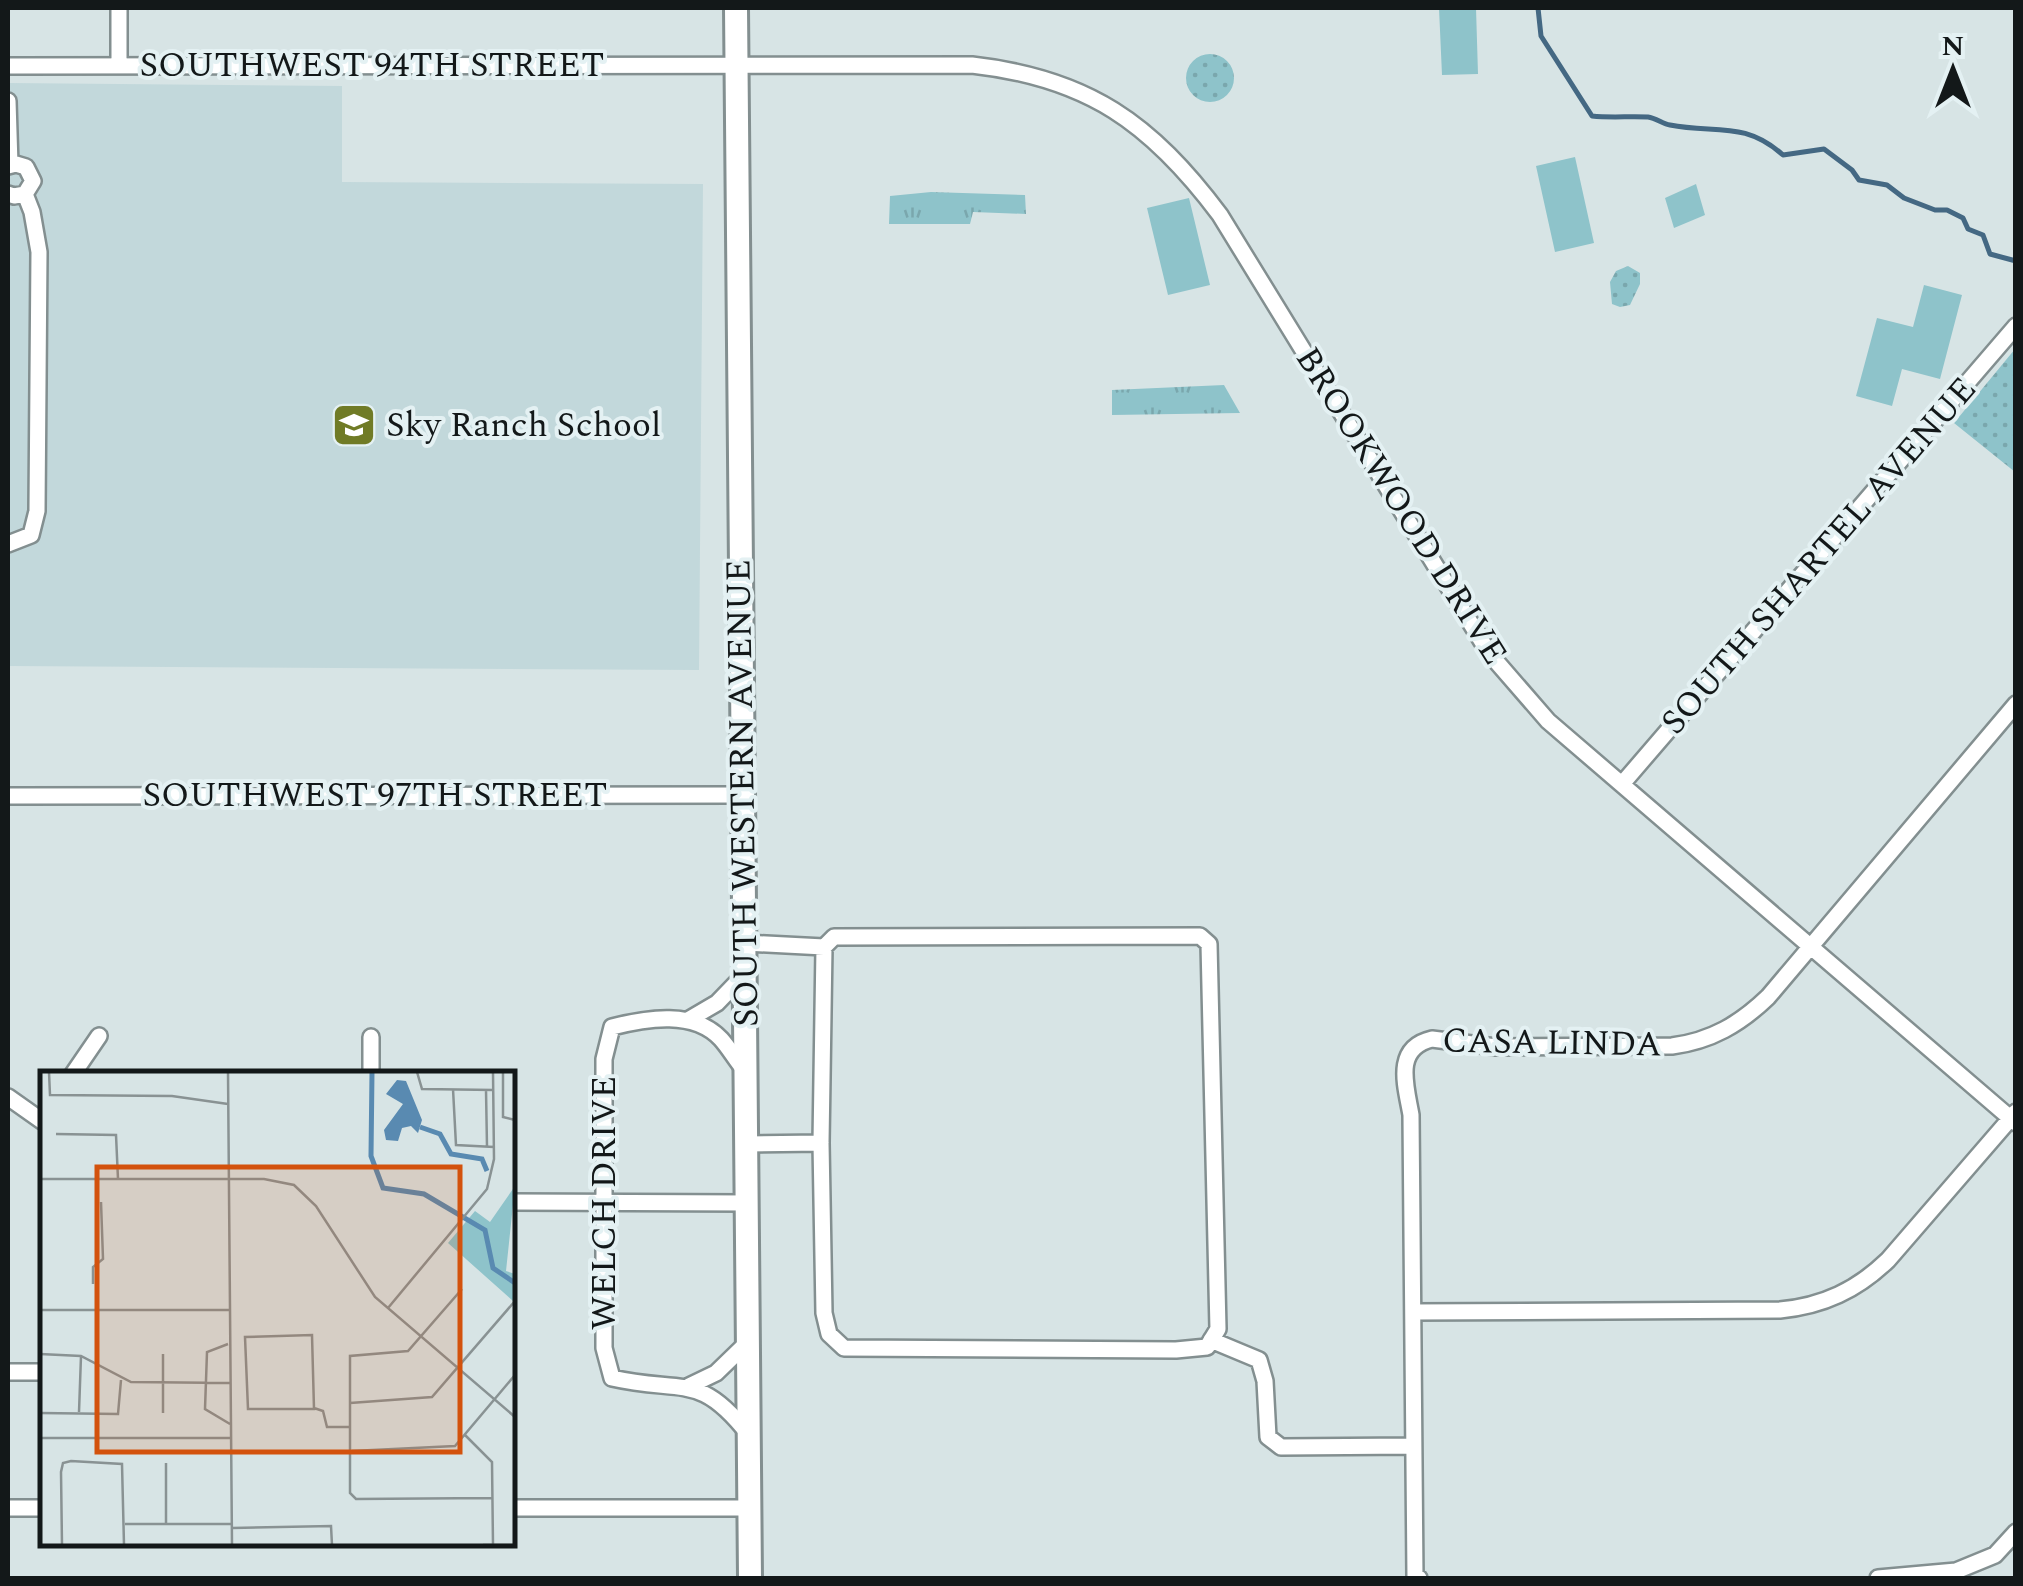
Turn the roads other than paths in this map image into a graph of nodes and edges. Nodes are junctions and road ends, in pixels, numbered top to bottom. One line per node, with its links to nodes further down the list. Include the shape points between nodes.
1 (120, 8): 3 (street)
2 (736, 8): 4 (main road, SOUTH WESTERN AVENUE)
3 (120, 65): 4 (street, SOUTHWEST 94TH STREET); 5 (street, SOUTHWEST 94TH STREET)
4 (737, 65): 13 (street, BROOKWOOD DRIVE, via 1008,70 1071,88 1150,134 1220,215 1489,652 1548,721); 14 (main road, SOUTH WESTERN AVENUE)
5 (8, 66)
6 (8, 102): 7 (street)
7 (9, 166): 9 (street, via 26,166 32,175)
8 (8, 194): 9 (street)
9 (25, 194): 11 (street, via 39,252 38,510 31,535)
10 (2016, 326): 13 (street, SOUTH SHARTEL AVENUE)
11 (8, 544)
12 (2016, 704): 17 (street, CASA LINDA)
13 (1622, 784): 17 (street, BROOKWOOD DRIVE)
14 (744, 794): 15 (street, SOUTHWEST 97TH STREET); 16 (main road, SOUTH WESTERN AVENUE)
15 (8, 796)
16 (745, 943): 18 (street); 19 (main road, SOUTH WESTERN AVENUE)
17 (1810, 944): 27 (street, BROOKWOOD DRIVE); 34 (street, CASA LINDA, via 1752,1012 1694,1044 1496,1047 1432,1039 1415,1046 1404,1071 1411,1116)
18 (824, 947): 29 (street); 35 (street, via 834,937 1200,936 1208,944 1218,1329)
19 (745, 974): 20 (street, via 718,1003); 25 (main road, SOUTH WESTERN AVENUE)
20 (688, 1020): 25 (street, via 720,1038); 32 (street, WELCH DRIVE, via 612,1027 604,1059)
21 (100, 1036): 23 (street)
22 (371, 1037): 24 (street)
23 (75, 1071)
24 (371, 1071)
25 (746, 1073): 30 (main road, SOUTH WESTERN AVENUE)
26 (8, 1097): 28 (street)
27 (2014, 1118): 34 (street, via 1870,1278 1817,1304 1780,1310)
28 (40, 1119)
29 (820, 1143): 30 (street); 35 (street, via 824,1314 829,1334 844,1348 1176,1350 1207,1347)
30 (747, 1144): 33 (main road, SOUTH WESTERN AVENUE)
31 (515, 1202): 32 (street)
32 (604, 1202): 33 (street); 39 (street, WELCH DRIVE, via 604,1348 612,1378)
33 (747, 1204): 36 (main road, SOUTH WESTERN AVENUE)
34 (1413, 1312): 41 (street, CASA LINDA)
35 (1212, 1340): 41 (street, via 1259,1360 1268,1437 1281,1447)
36 (748, 1342): 39 (street, via 716,1373); 40 (main road, SOUTH WESTERN AVENUE)
37 (8, 1372): 38 (street)
38 (40, 1372)
39 (689, 1386): 40 (street, via 723,1404)
40 (749, 1435): 45 (main road, SOUTH WESTERN AVENUE)
41 (1413, 1446): 48 (street, CASA LINDA)
42 (8, 1508): 43 (street)
43 (40, 1508)
44 (515, 1508): 45 (street)
45 (750, 1508): 47 (main road, SOUTH WESTERN AVENUE)
46 (2016, 1532): 49 (street, via 1995,1555 1956,1571)
47 (750, 1578)
48 (1417, 1578)
49 (1878, 1578)

